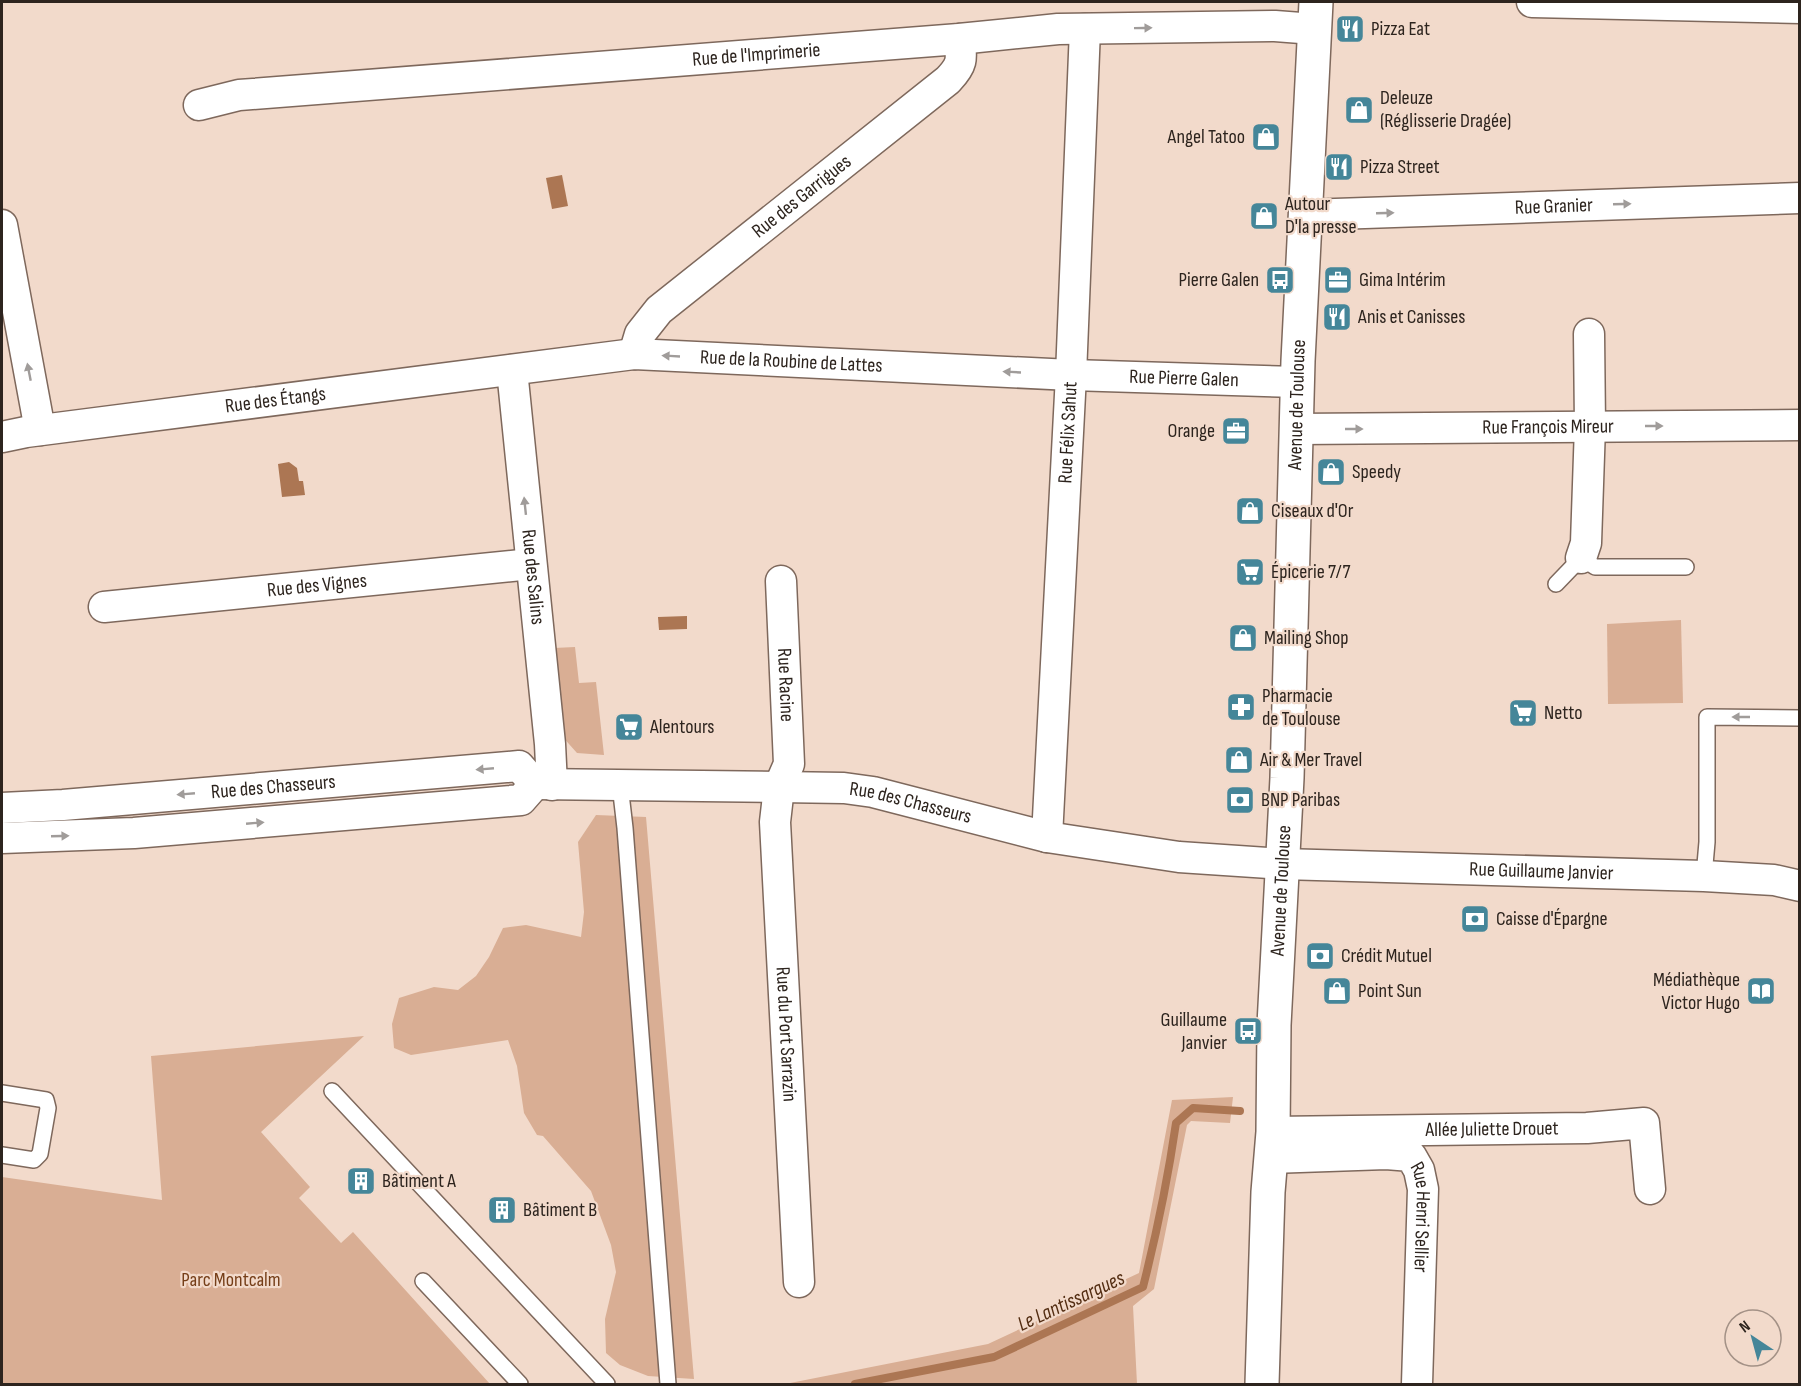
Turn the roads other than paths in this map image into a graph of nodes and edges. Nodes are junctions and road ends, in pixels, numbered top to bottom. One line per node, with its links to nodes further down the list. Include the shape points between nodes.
1 (1532, 2): 2 (street)
2 (1800, 8)
3 (1315, 15): 4 (street, Rue de l'Imprimerie, one-way to 3, via 1275,26); 8 (main road, Avenue de Toulouse)
4 (1085, 29): 5 (street, Rue de l'Imprimerie); 13 (street, Rue Félix Sahut)
5 (959, 39): 6 (street, Rue de l'Imprimerie, via 239,95); 11 (street, Rue des Garrigues, via 958,69 948,80 659,310 640,334)
6 (199, 105)
7 (1800, 198): 8 (street, Rue Granier, one-way to 7)
8 (1306, 215): 14 (main road, Avenue de Toulouse)
9 (2, 225): 18 (street, one-way to 9)
10 (1589, 334): 16 (street)
11 (634, 354): 12 (street, Rue de la Roubine de Lattes); 13 (street, Rue de la Roubine de Lattes, one-way to 11)
12 (512, 370): 18 (street, Rue des Étangs); 21 (street, Rue des Salins, one-way to 12)
13 (1071, 375): 14 (street, Rue Pierre Galen); 31 (street, Rue Félix Sahut)
14 (1297, 382): 17 (main road, Avenue de Toulouse)
15 (1800, 425): 16 (street, Rue François Mireur, one-way to 15)
16 (1590, 426): 17 (street, Rue François Mireur, one-way to 16); 20 (street, via 1586,543)
17 (1296, 429): 33 (main road, Avenue de Toulouse)
18 (40, 430): 19 (street, Rue des Étangs)
19 (2, 437)
20 (1581, 558): 22 (lane, via 1595,567); 24 (lane)
21 (531, 564): 25 (street, Rue des Vignes); 27 (street, Rue des Salins, via 550,744)
22 (1686, 567)
23 (781, 581): 29 (street, Rue Racine, via 789,764)
24 (1556, 584)
25 (104, 607)
26 (1800, 717): 34 (lane, one-way to 34, via 1707,717)
27 (543, 784): 28 (street, Rue des Chasseurs); 30 (street, Rue des Chasseurs, one-way to 30, via 519,766); 32 (street, Rue des Chasseurs, one-way to 27, via 134,833 521,800)
28 (620, 786): 29 (street, Rue des Chasseurs); 45 (lane)
29 (779, 787): 31 (street, Rue des Chasseurs, via 873,792); 42 (street, Rue du Port Sarrazin, via 775,822)
30 (2, 808)
31 (1047, 837): 33 (street, Rue des Chasseurs, via 1179,857)
32 (2, 838)
33 (1282, 864): 34 (street, Rue Guillaume Janvier); 38 (main road, Avenue de Toulouse)
34 (1704, 876): 35 (street, Rue Guillaume Janvier, via 1774,880)
35 (1800, 886)
36 (332, 1091): 44 (lane)
37 (2, 1093): 39 (lane, via 46,1100 48,1108 40,1154 34,1160)
38 (1272, 1145): 40 (street, Allée Juliette Drouet, via 1644,1123); 46 (main road, Avenue de Toulouse); 47 (street, Rue Henri Sellier, via 1411,1156 1423,1189)
39 (2, 1155)
40 (1650, 1189)
41 (423, 1281): 43 (lane)
42 (799, 1282)
43 (520, 1384)
44 (607, 1384)
45 (667, 1384)
46 (1262, 1384)
47 (1417, 1384)

